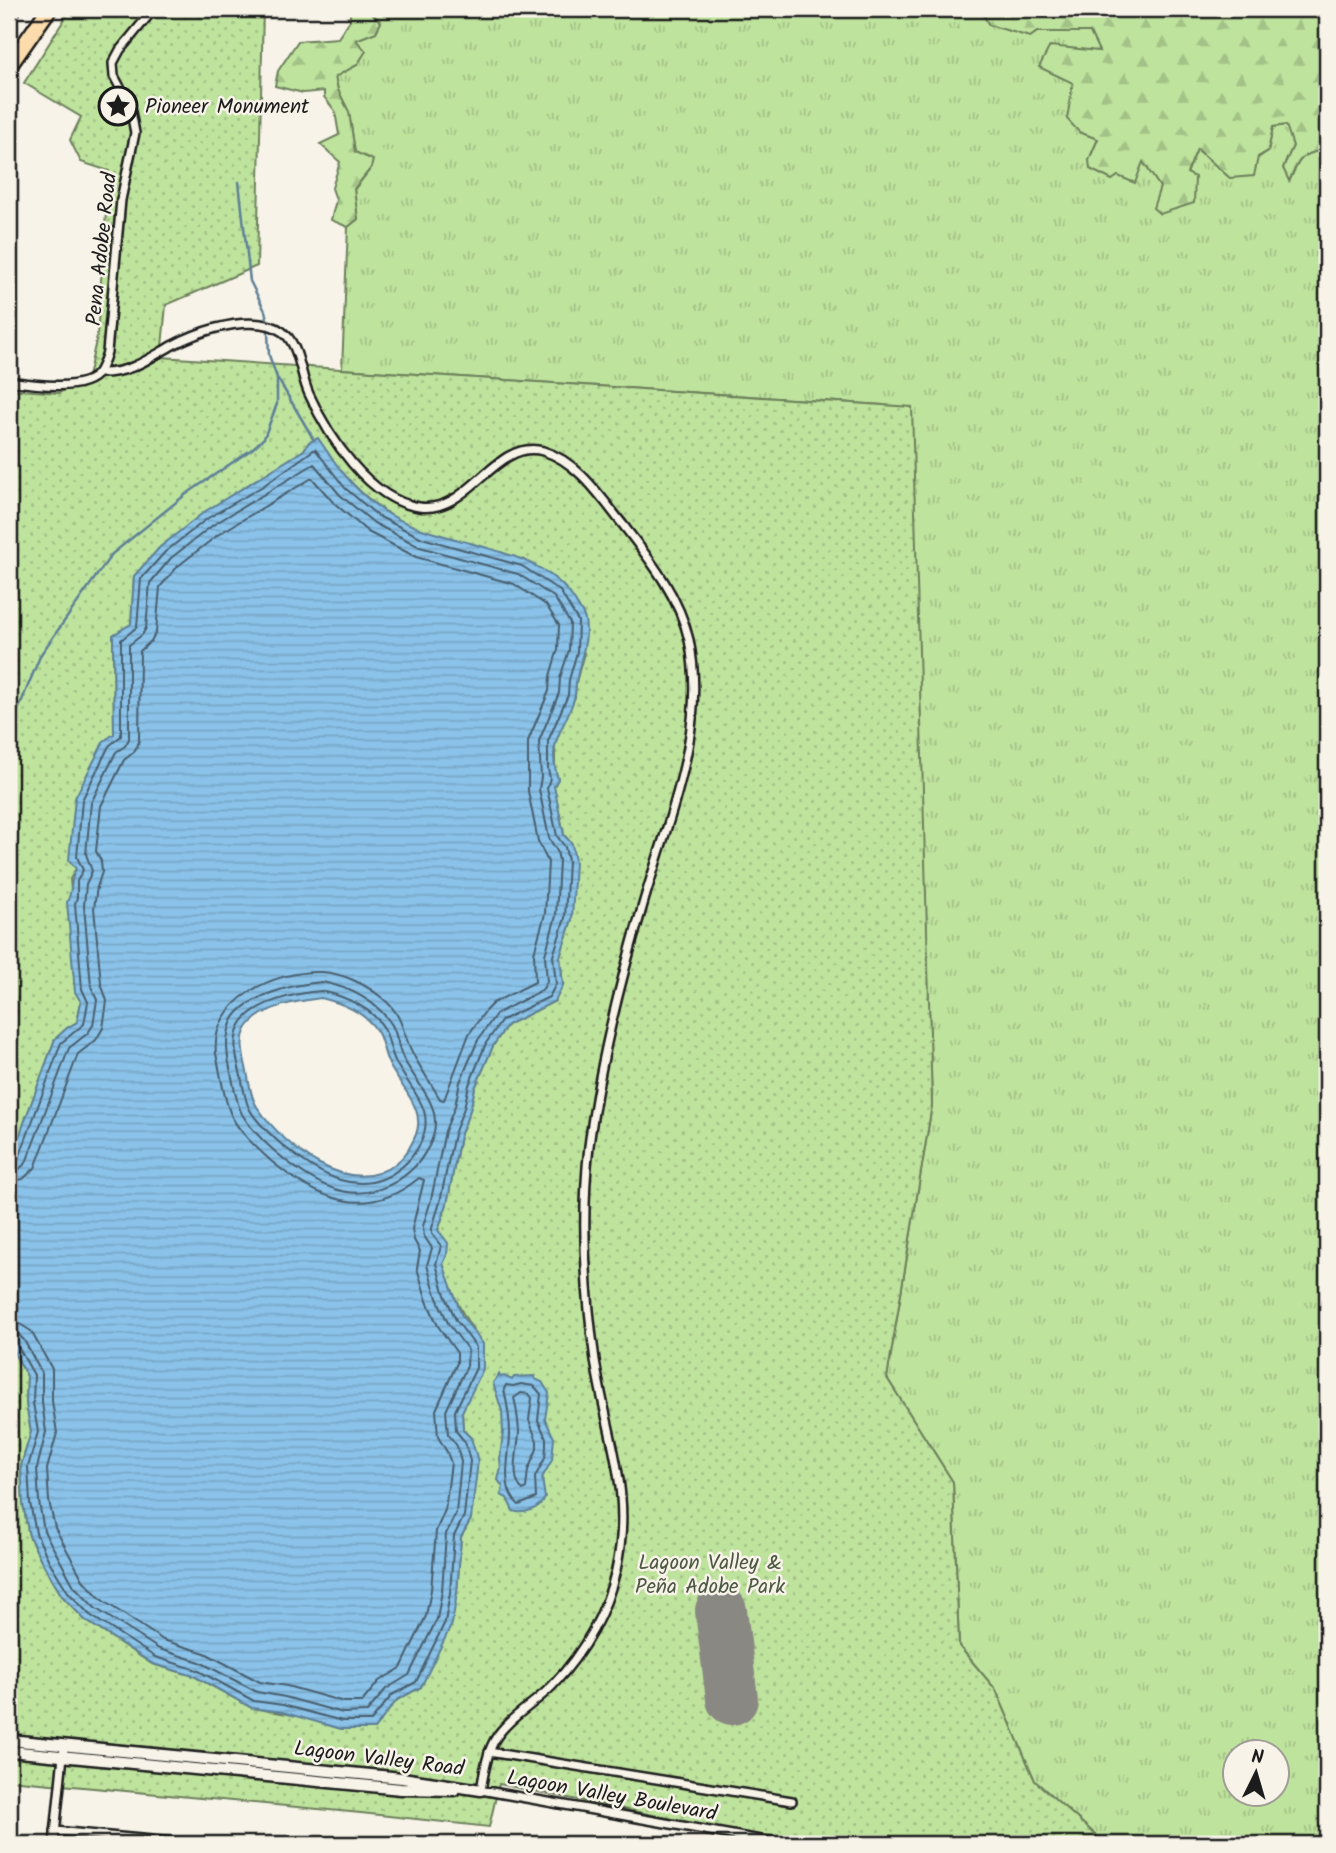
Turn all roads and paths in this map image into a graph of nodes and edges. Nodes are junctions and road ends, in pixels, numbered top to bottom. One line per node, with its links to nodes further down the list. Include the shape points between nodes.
1 (13, 9): 4 (highway)
2 (49, 9): 5 (highway)
3 (153, 10): 6 (street, Pena Adobe Road, via 113,63 135,133 119,212 109,341)
4 (9, 14)
5 (9, 66)
6 (99, 373): 7 (street, via 73,384); 11 (street, via 135,368 204,332 257,323 277,328 288,337 307,391 328,429 358,469 382,491 405,504 433,507 462,494 520,450 539,450 560,458 598,494 644,552 671,593 684,624 693,697 686,756 610,1028 596,1099 585,1200 588,1307 595,1363 620,1479 618,1563 604,1608 578,1656 551,1688 502,1731)
7 (9, 381)
8 (9, 1740): 10 (street, Lagoon Valley Road)
9 (9, 1751): 10 (street, Lagoon Valley Road)
10 (64, 1751): 12 (street, Lagoon Valley Road, via 401,1789); 14 (street)
11 (489, 1752): 12 (street); 13 (street)
12 (481, 1790): 18 (street, Lagoon Valley Boulevard)
13 (792, 1801)
14 (55, 1830): 15 (street); 16 (street)
15 (153, 1842): 17 (street)
16 (54, 1844)
17 (195, 1844)
18 (778, 1844): 19 (street, Lagoon Valley Boulevard)
19 (795, 1844)

